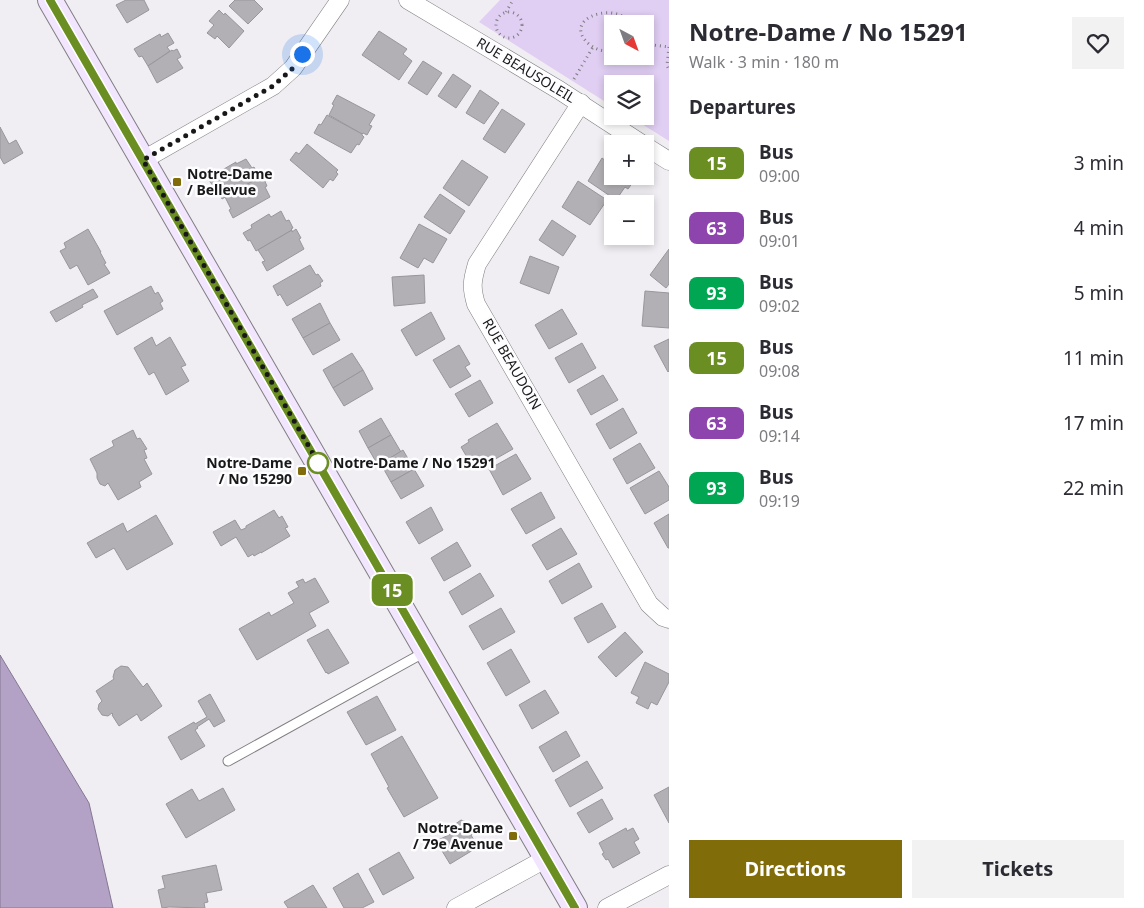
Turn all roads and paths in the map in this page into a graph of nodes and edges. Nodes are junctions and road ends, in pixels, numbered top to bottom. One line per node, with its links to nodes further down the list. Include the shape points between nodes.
1 (50, 0): 16 (main road)
2 (340, 0): 16 (street, via 293,68 273,86)
3 (408, 0): 13 (street, RUE BEAUSOLEIL)
4 (513, 0): 5 (path)
5 (506, 13): 5 (path, via 517,16 522,28 518,35 510,38 496,30 498,17)
6 (583, 18): 8 (path, via 583,34)
7 (654, 45): 9 (path)
8 (593, 47): 10 (path); 12 (path)
9 (669, 47): 11 (path)
10 (604, 50)
11 (669, 70)
12 (572, 80)
13 (581, 104): 14 (street, RUE BEAUSOLEIL); 18 (street, RUE BEAUDOIN, via 477,264 472,290 476,304 649,604)
14 (629, 135)
15 (654, 151): 17 (street, RUE BEAUSOLEIL)
16 (143, 160): 19 (main road)
17 (669, 161)
18 (669, 619)
19 (427, 651): 20 (lane); 21 (main road)
20 (228, 761)
21 (547, 858): 23 (street); 24 (main road)
22 (669, 875): 25 (street)
23 (456, 908)
24 (575, 908)
25 (607, 908)

